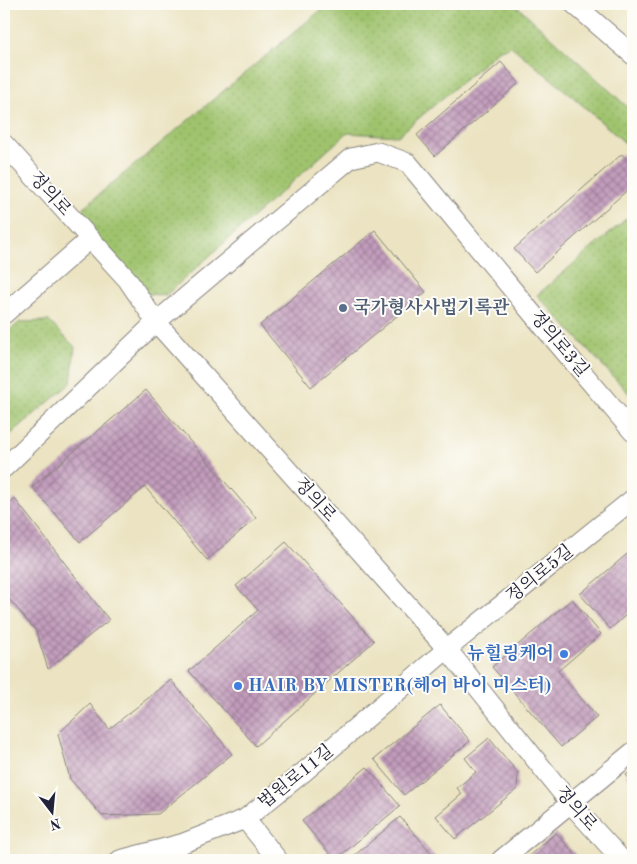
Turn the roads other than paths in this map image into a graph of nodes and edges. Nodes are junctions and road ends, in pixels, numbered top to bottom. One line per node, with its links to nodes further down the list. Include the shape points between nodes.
1 (574, 4): 2 (street)
2 (633, 55)
3 (4, 144): 4 (street, 정의로)
4 (90, 239): 5 (street); 6 (street, 정의로, via 127,279)
5 (4, 314)
6 (156, 322): 7 (street, 정의로3길, via 351,158 378,152 408,164); 8 (street); 10 (street, 정의로)
7 (633, 432)
8 (4, 468)
9 (633, 499): 10 (street, 정의로5길)
10 (446, 649): 12 (street, 정의로); 13 (street, 법원로11길)
11 (633, 752): 12 (street)
12 (570, 804): 16 (street); 17 (street, 정의로)
13 (245, 819): 14 (street, 법원로11길, via 180,844); 15 (street)
14 (120, 860)
15 (278, 860)
16 (500, 860)
17 (622, 860)

